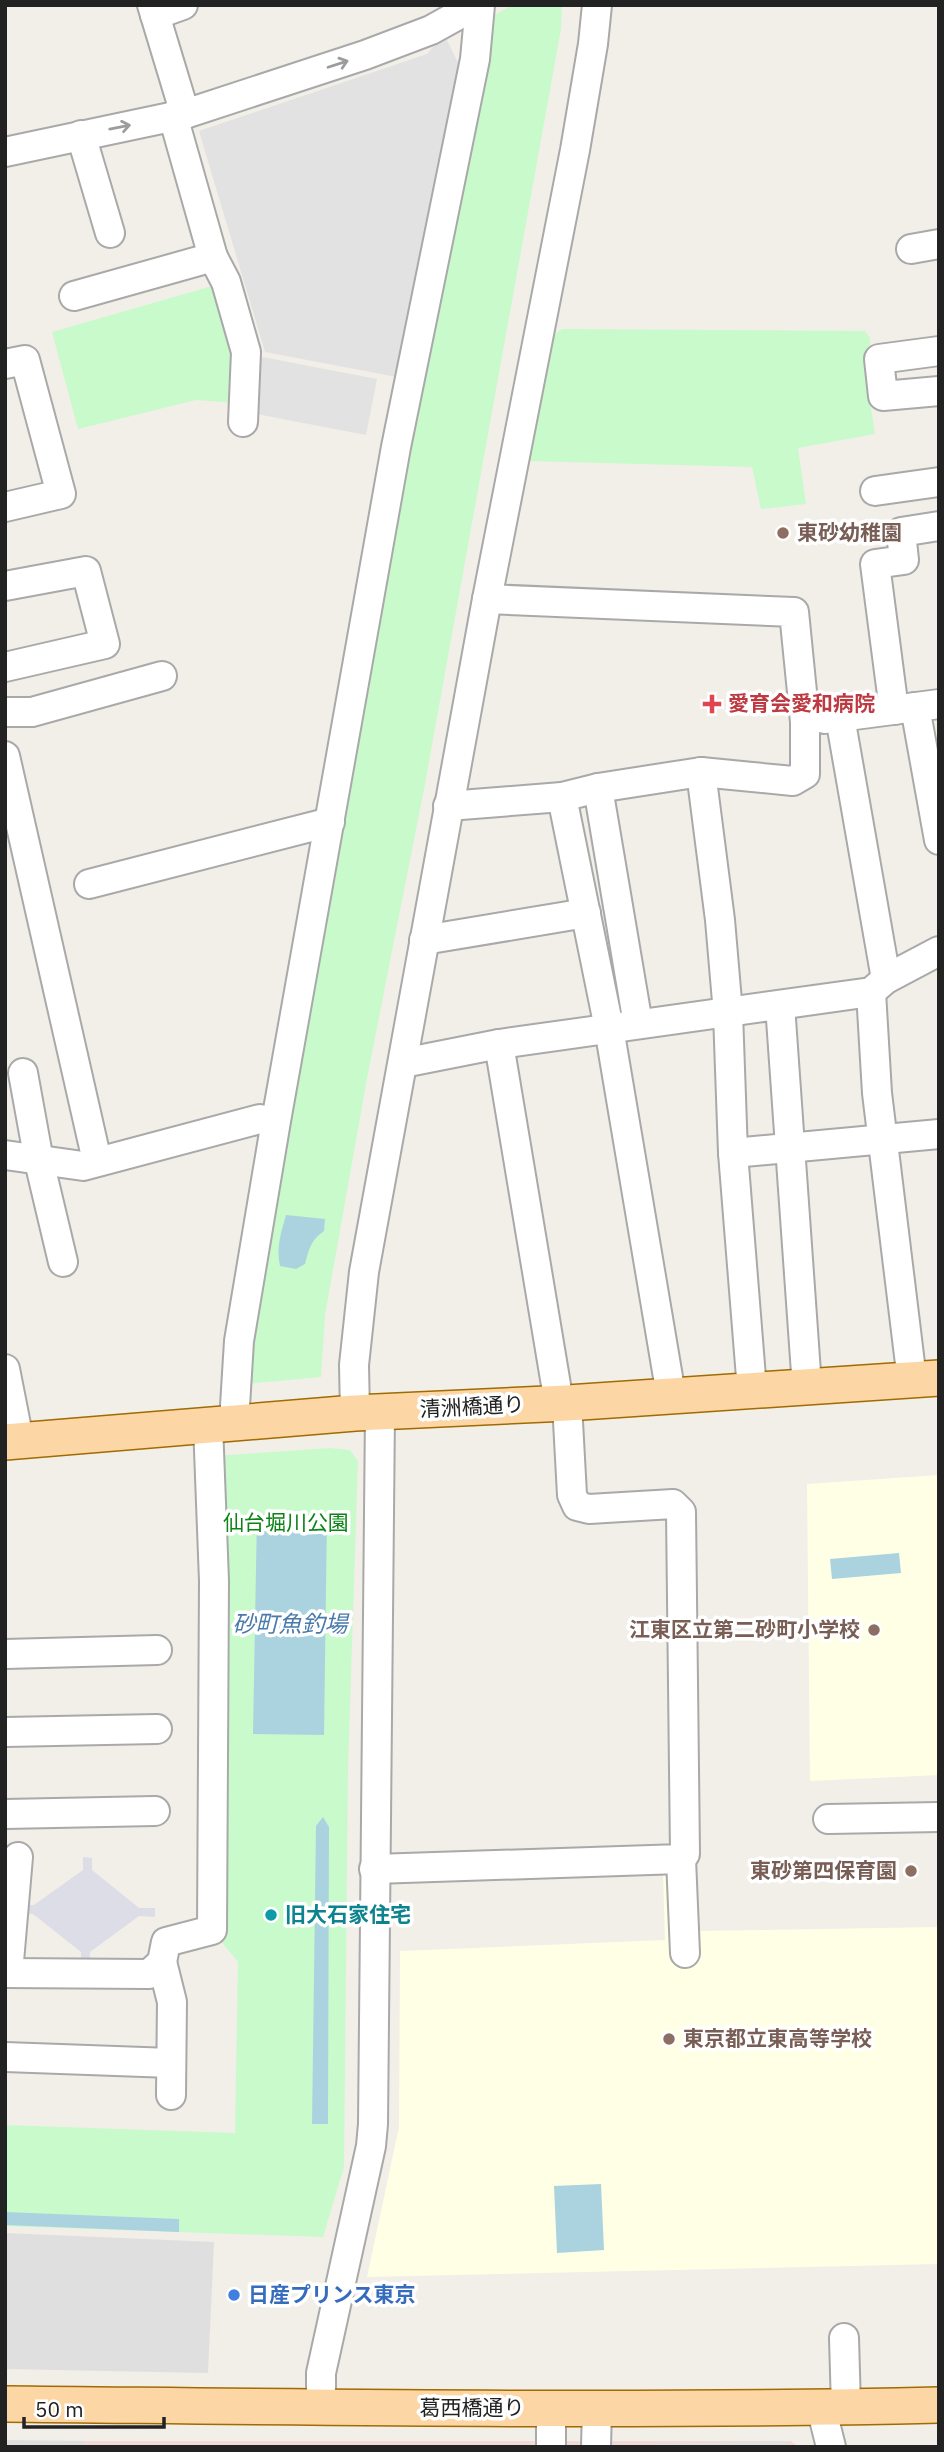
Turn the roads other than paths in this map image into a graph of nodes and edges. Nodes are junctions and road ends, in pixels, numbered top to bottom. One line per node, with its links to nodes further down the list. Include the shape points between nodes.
1 (183, 5): 4 (street)
2 (478, 5): 5 (street, one-way to 2, via 365,55 431,30); 34 (street, via 475,59 396,447)
3 (597, 5): 22 (street, via 565,203)
4 (154, 10): 5 (street)
5 (179, 115): 6 (street, one-way to 5); 11 (street)
6 (81, 135): 7 (street); 8 (street)
7 (5, 152)
8 (110, 233)
9 (939, 243): 10 (street)
10 (911, 249)
11 (217, 266): 12 (street); 16 (street, via 246,352)
12 (74, 296)
13 (939, 351): 15 (street, via 879,359 883,396)
14 (5, 364): 19 (street, via 25,360 61,494)
15 (939, 391)
16 (243, 422)
17 (939, 482): 18 (street)
18 (875, 491)
19 (5, 507)
20 (939, 526): 25 (street, via 901,532 904,560 875,564)
21 (5, 586): 23 (street, via 86,571 105,644)
22 (487, 599): 28 (street, via 794,612); 33 (street)
23 (5, 667)
24 (162, 676): 26 (street)
25 (916, 707): 27 (street); 35 (street)
26 (19, 712)
27 (840, 717): 28 (street); 40 (street)
28 (805, 722): 30 (street, via 805,774 793,781)
29 (5, 756): 55 (street)
30 (701, 772): 31 (street); 42 (street)
31 (598, 789): 32 (street); 43 (street)
32 (562, 797): 33 (street); 37 (street)
33 (448, 806): 38 (street)
34 (330, 822): 36 (street); 48 (street)
35 (939, 840)
36 (89, 884)
37 (586, 913): 38 (street); 44 (street)
38 (424, 940): 46 (street)
39 (939, 951): 40 (street)
40 (878, 985): 41 (street); 50 (street)
41 (780, 1005): 42 (street); 51 (street)
42 (728, 1013): 43 (street); 52 (street)
43 (638, 1024): 44 (street)
44 (609, 1028): 45 (street); 61 (street)
45 (499, 1044): 46 (street); 62 (street)
46 (403, 1063): 63 (street, via 364,1272 354,1365)
47 (23, 1073): 54 (street)
48 (275, 1123): 55 (street, via 260,1119); 64 (street)
49 (939, 1134): 50 (street)
50 (883, 1140): 51 (street); 58 (street)
51 (790, 1147): 52 (street); 59 (street)
52 (733, 1153): 60 (street)
53 (5, 1156): 54 (street)
54 (39, 1161): 55 (street, via 83,1166); 56 (street)
55 (97, 1161)
56 (62, 1262)
57 (5, 1369): 65 (street)
58 (925, 1379): 59 (main road, 清洲橋通り)
59 (807, 1387): 60 (main road, 清洲橋通り)
60 (752, 1390): 61 (main road, 清洲橋通り)
61 (671, 1395): 62 (main road, 清洲橋通り)
62 (563, 1403): 63 (main road, 清洲橋通り); 75 (street, via 577,1506 673,1504 681,1512 685,1854)
63 (368, 1413): 64 (main road, 清洲橋通り); 76 (street)
64 (221, 1423): 65 (main road, 清洲橋通り); 78 (street, via 214,1581 212,1930 166,1942)
65 (12, 1441)
66 (157, 1650): 67 (street)
67 (5, 1654)
68 (157, 1729): 69 (street)
69 (5, 1732)
70 (155, 1811): 71 (street)
71 (5, 1815)
72 (939, 1817): 73 (street)
73 (828, 1819)
74 (18, 1857): 79 (street)
75 (681, 1859): 76 (street); 77 (street)
76 (374, 1869): 86 (street, via 372,2146 321,2372)
77 (685, 1953)
78 (162, 1962): 79 (street, via 149,1973); 81 (street, via 172,2002)
79 (7, 1973)
80 (5, 2056): 81 (street)
81 (171, 2063): 82 (street)
82 (171, 2095)
83 (844, 2338): 89 (street)
84 (5, 2404): 86 (main road, 葛西橋通り)
85 (939, 2405): 89 (main road, 葛西橋通り)
86 (321, 2407): 87 (main road, 葛西橋通り)
87 (551, 2407): 88 (main road, 葛西橋通り); 90 (street)
88 (597, 2407): 89 (main road, 葛西橋通り); 91 (street)
89 (834, 2407): 92 (street)
90 (551, 2447)
91 (596, 2447)
92 (831, 2447)

